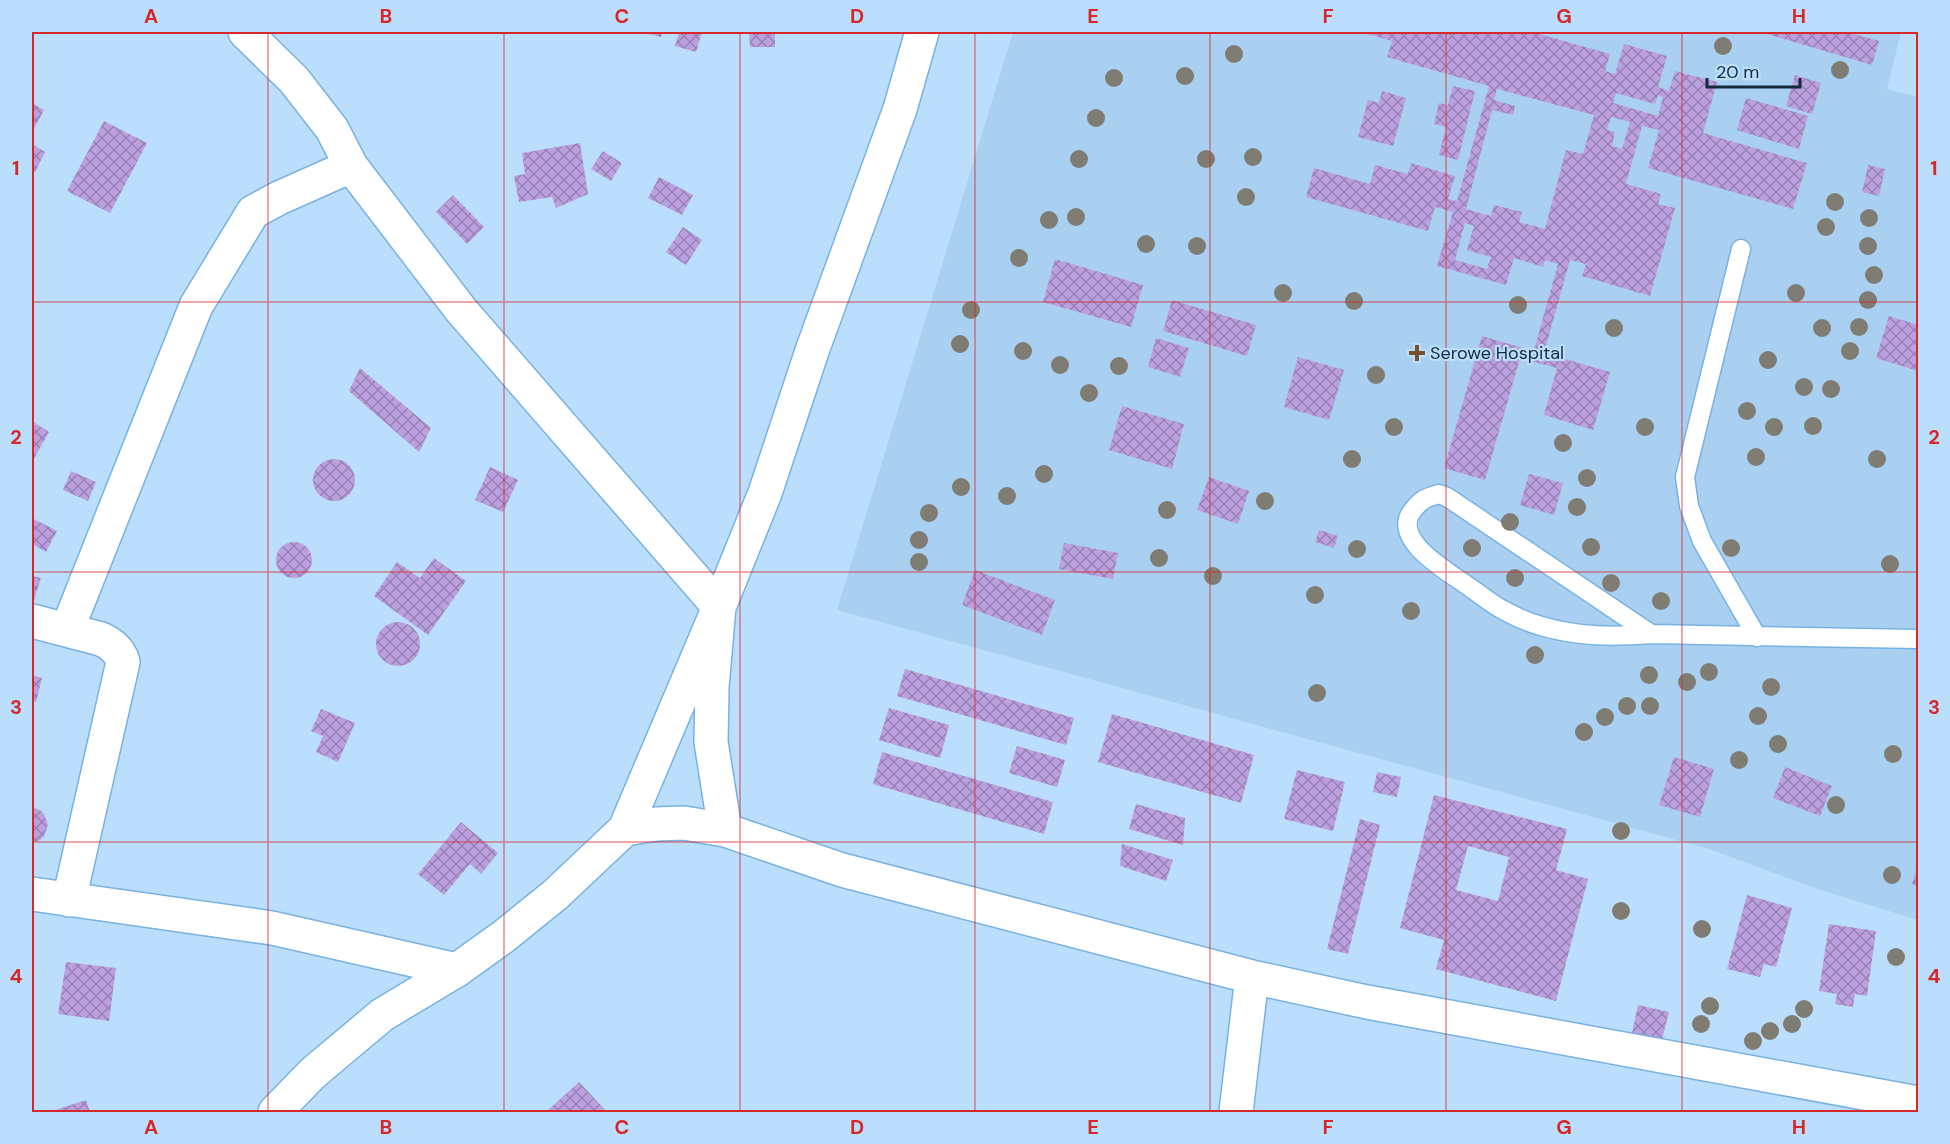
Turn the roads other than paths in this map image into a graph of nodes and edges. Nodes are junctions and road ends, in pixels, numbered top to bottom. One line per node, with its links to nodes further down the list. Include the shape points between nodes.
1 (245, 32): 3 (street, via 294,80 332,129)
2 (922, 32): 5 (street, via 900,110 765,493)
3 (351, 166): 5 (street, via 461,310); 7 (street, via 253,212 196,306)
4 (1741, 249): 9 (lane, via 1685,477 1689,506 1702,541)
5 (719, 607): 11 (street); 12 (street, via 711,742)
6 (32, 621): 7 (street)
7 (67, 630): 14 (street, via 110,643 123,662)
8 (1651, 634): 8 (lane, via 1578,635 1505,612 1430,559 1413,542 1407,522 1410,514 1421,500 1439,494 1447,497); 9 (lane)
9 (1756, 637): 10 (lane)
10 (1918, 639)
11 (625, 829): 12 (street, via 684,823); 15 (street, via 555,895)
12 (725, 830): 16 (street, via 842,870)
13 (32, 894): 14 (street)
14 (69, 900): 15 (street, via 272,928)
15 (457, 970): 18 (street, via 382,1015)
16 (1252, 977): 17 (street, via 1367,1002); 19 (street)
17 (1918, 1103)
18 (275, 1113)
19 (1236, 1113)

